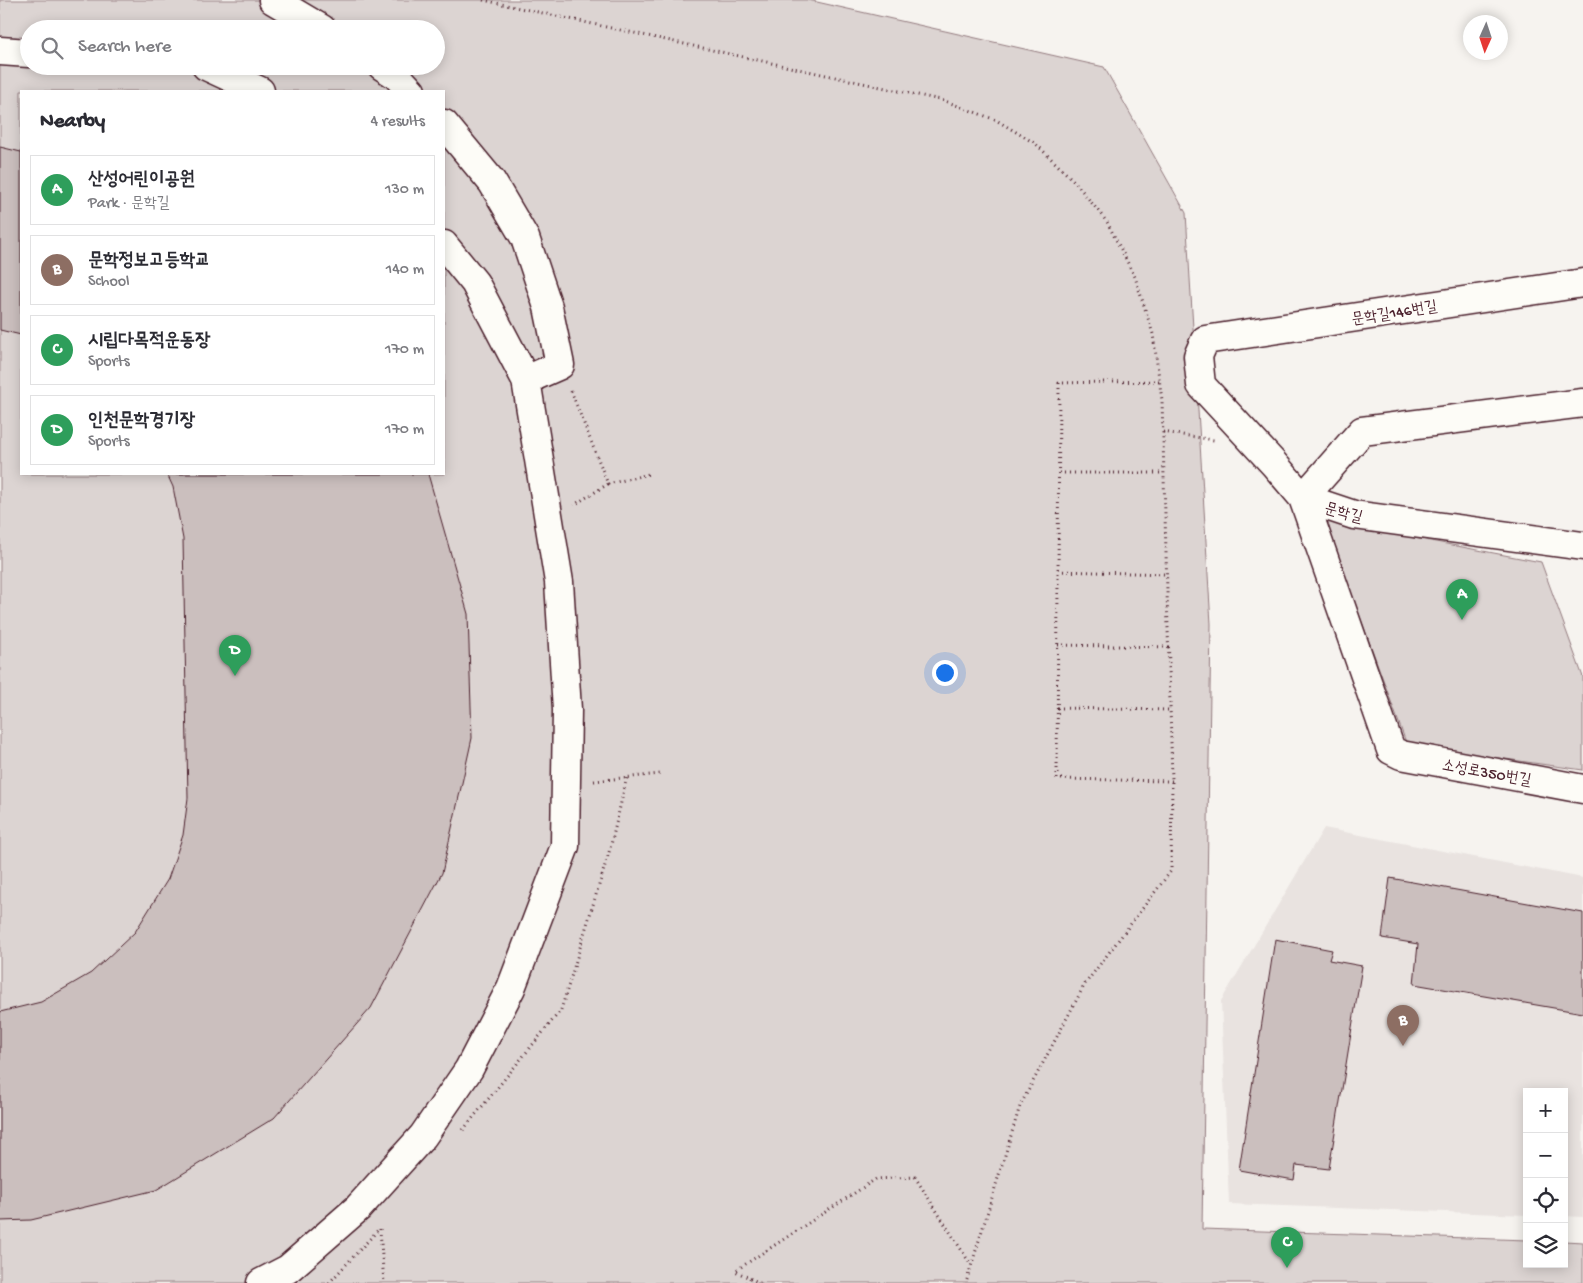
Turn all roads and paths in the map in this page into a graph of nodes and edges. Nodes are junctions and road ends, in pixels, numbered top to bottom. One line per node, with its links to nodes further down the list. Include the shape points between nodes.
1 (273, 0): 3 (street)
2 (483, 0): 15 (path, via 945,101 996,120 1036,144 1075,182 1107,222 1135,277 1153,334)
3 (307, 20)
4 (0, 51): 5 (street)
5 (20, 52)
6 (225, 75): 8 (street)
7 (396, 75): 9 (street)
8 (258, 90)
9 (410, 90)
10 (445, 125): 14 (street, via 492,182 524,238 548,307 560,365)
11 (445, 246): 14 (street, via 475,283)
12 (1583, 283): 13 (street, 문학길146번길)
13 (1205, 340): 21 (street, 문학길, via 1198,356 1200,385)
14 (526, 380): 34 (street, via 559,582 567,710 565,846 512,988 469,1069 423,1136 358,1208 288,1269)
15 (1159, 381): 17 (path, via 1060,383); 18 (path)
16 (1583, 403): 21 (street, via 1362,431)
17 (1059, 473): 18 (path); 23 (path)
18 (1164, 473): 24 (path)
19 (649, 474): 20 (path)
20 (608, 484)
21 (1302, 498): 22 (street, 문학길, via 1354,516); 30 (street, 소성로350번길, via 1391,750 1401,756)
22 (1583, 546)
23 (1058, 571): 24 (path); 25 (path)
24 (1167, 574): 26 (path)
25 (1058, 645): 26 (path); 27 (path)
26 (1169, 647): 28 (path)
27 (1057, 708): 28 (path); 29 (path, via 1057,779)
28 (1170, 710): 29 (path)
29 (1172, 781): 32 (path, via 1171,870 1085,984 1020,1106)
30 (1583, 789)
31 (380, 1228): 35 (path)
32 (972, 1265): 33 (path, via 915,1177 876,1179 735,1271); 38 (path)
33 (750, 1278): 36 (path); 37 (path)
34 (261, 1283)
35 (384, 1283)
36 (746, 1283)
37 (760, 1283)
38 (966, 1283)

